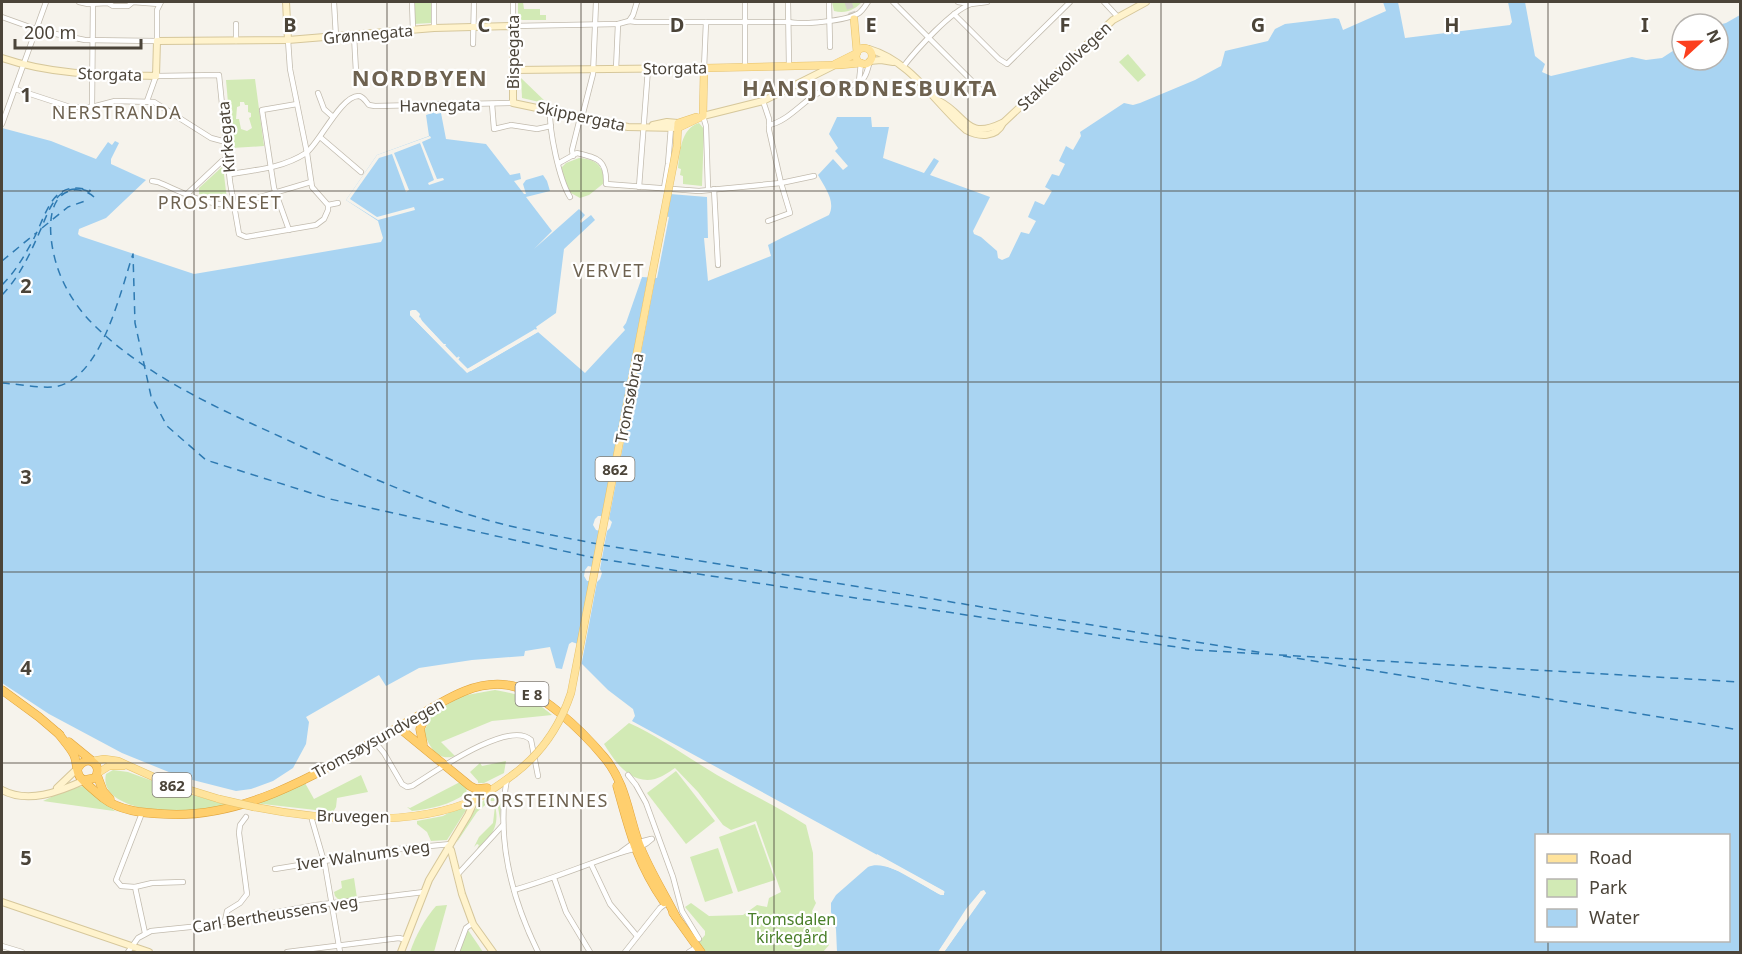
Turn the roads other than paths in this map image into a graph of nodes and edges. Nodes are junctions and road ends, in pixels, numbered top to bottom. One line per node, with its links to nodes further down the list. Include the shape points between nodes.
1 (46, 2): 38 (street)
2 (79, 2): 21 (street)
3 (286, 2): 44 (street)
4 (334, 2): 41 (street)
5 (412, 2): 39 (street)
6 (434, 2): 37 (street)
7 (474, 2): 35 (street)
8 (513, 2): 36 (street, Bispegata)
9 (596, 2): 34 (street)
10 (637, 2): 27 (street)
11 (745, 2): 30 (street)
12 (788, 2): 31 (street)
13 (830, 2): 28 (street)
14 (868, 2): 28 (street, Grønnegata, via 858,13)
15 (893, 2): 42 (street)
16 (958, 2): 23 (street)
17 (987, 2): 23 (street)
18 (1070, 2): 24 (street, via 1010,62 1004,63)
19 (1104, 2): 25 (street)
20 (1146, 2): 25 (street, Stakkevollvegen)
21 (93, 3): 22 (street); 43 (street)
22 (160, 3): 45 (street, via 156,13)
23 (971, 3): 24 (street)
24 (954, 14): 42 (street)
25 (1117, 16): 59 (street, Stakkevollvegen, via 995,133 973,133)
26 (2, 17): 38 (street, Grønnegata)
27 (629, 21): 29 (street, Grønnegata); 33 (street, Grønnegata)
28 (830, 21): 31 (street, Grønnegata); 48 (street)
29 (706, 22): 30 (street, Grønnegata); 60 (street)
30 (745, 22): 31 (street, Grønnegata); 58 (street)
31 (788, 22): 57 (street)
32 (236, 24): 46 (street)
33 (618, 24): 34 (street, Grønnegata); 62 (street)
34 (595, 25): 36 (street, Grønnegata); 61 (street)
35 (474, 26): 36 (street, Grønnegata); 37 (street, Grønnegata); 47 (street)
36 (513, 26): 64 (street, Bispegata)
37 (434, 28): 39 (street, Grønnegata)
38 (37, 29): 43 (street, Grønnegata); 56 (street)
39 (413, 30): 40 (street, Grønnegata)
40 (354, 35): 41 (street, Grønnegata); 65 (street)
41 (336, 37): 44 (street, Grønnegata)
42 (929, 39): 59 (street); 71 (street)
43 (93, 40): 45 (street, Grønnegata); 66 (street)
44 (288, 40): 46 (street, Grønnegata); 76 (street)
45 (157, 41): 46 (street, Grønnegata); 67 (street)
46 (236, 41)
47 (473, 44)
48 (830, 47)
49 (869, 50): 50 (main road, via 863,48); 50 (main road, via 854,21); 52 (main road); 53 (street)
50 (857, 53): 54 (main road); 55 (main road, Storgata)
51 (2, 58): 56 (street, Storgata)
52 (870, 62): 53 (street); 54 (main road); 69 (street)
53 (894, 62): 59 (street)
54 (861, 63): 55 (main road, Storgata); 69 (street)
55 (835, 64): 57 (main road, Storgata); 74 (street, Skippergata)
56 (23, 65): 66 (street, Storgata); 70 (street)
57 (789, 66): 58 (main road, Storgata)
58 (745, 67): 60 (main road, Storgata)
59 (903, 67)
60 (704, 68): 63 (street, Storgata); 81 (main road)
61 (594, 69): 62 (street, Storgata); 64 (street, Storgata); 82 (street)
62 (615, 69): 63 (street, Storgata)
63 (648, 69): 87 (street)
64 (514, 70): 75 (street, Bispegata)
65 (356, 72)
66 (92, 75): 67 (street, Storgata); 78 (street)
67 (156, 76): 68 (street, Storgata); 73 (street)
68 (220, 77): 89 (street, Kirkegata)
69 (859, 82): 84 (street, via 824,90)
70 (15, 89): 78 (street, via 65,106); 83 (street)
71 (980, 89)
72 (318, 93): 80 (street, via 324,109)
73 (147, 101): 78 (street, via 115,101); 89 (street, via 213,139)
74 (763, 101): 81 (street, Skippergata); 84 (street)
75 (513, 103): 77 (street, Havnegata); 79 (street, Skippergata)
76 (297, 104): 90 (street); 94 (street, via 262,110)
77 (492, 104): 80 (street, Havnegata, via 375,106 355,97); 85 (street, via 494,129 511,125 537,129)
78 (92, 107)
79 (550, 109): 82 (street, Skippergata); 85 (street)
80 (333, 117): 88 (street)
81 (701, 117): 86 (main road, Skippergata, via 692,117); 103 (street, via 706,126)
82 (581, 120): 87 (street, Skippergata); 91 (street)
83 (2, 124)
84 (769, 125): 100 (street)
85 (551, 126): 93 (street)
86 (676, 126): 87 (street, Skippergata, via 662,123); 102 (street); 124 (main road, Tromsøbrua / 862, bridge, via 677,146 572,693 546,743)
87 (647, 127): 101 (street)
88 (320, 137): 90 (street); 95 (street)
89 (226, 142): 92 (street, Kirkegata)
90 (307, 153): 94 (street); 99 (street)
91 (573, 156): 93 (street); 101 (street, via 577,153 601,161 606,184)
92 (227, 158): 96 (street, Kirkegata); 105 (street)
93 (559, 163): 106 (street)
94 (271, 168): 96 (street); 104 (street)
95 (361, 172)
96 (230, 174): 108 (street, Kirkegata)
97 (814, 176): 100 (street)
98 (158, 182): 105 (street)
99 (311, 182): 104 (street); 109 (street)
100 (781, 183): 103 (street); 110 (street, via 790,213)
101 (639, 187): 102 (street)
102 (664, 188): 103 (street)
103 (711, 189): 112 (street)
104 (275, 192): 108 (street); 111 (street)
105 (187, 194): 108 (street, via 211,204)
106 (570, 197)
107 (338, 203): 109 (street)
108 (233, 205): 111 (street, Kirkegata, via 238,233 243,237)
109 (328, 205): 111 (street, via 321,222)
110 (768, 221)
111 (289, 230)
112 (718, 265)
113 (2, 690): 116 (highway, E 8)
114 (428, 710): 115 (highway, Tromsøysundvegen / E 8); 118 (highway, via 420,732); 141 (highway, Tromsøysundvegen / E 8, via 457,694 498,684 519,688 539,698 572,725 613,770 625,795)
115 (401, 726): 117 (highway, Tromsøysundvegen / E 8); 118 (highway)
116 (58, 733): 119 (highway, E 8); 122 (highway, E 8)
117 (374, 741): 120 (street, via 406,786); 135 (highway, Tromsøysundvegen / E 8, via 294,784 236,805 212,812)
118 (428, 751): 120 (highway)
119 (92, 761): 121 (main road, 862, via 110,759); 122 (highway, via 83,761); 123 (highway, E 8, via 98,766)
120 (445, 765): 126 (street, via 479,746 524,736 532,742); 129 (highway, via 470,786)
121 (126, 766): 123 (main road, via 109,766); 132 (main road, Bruvegen / 862, bridge, via 219,799 307,815 423,815)
122 (78, 768): 127 (highway, E 8); 131 (street)
123 (97, 774): 127 (highway, via 92,780); 134 (highway, E 8, via 103,791)
124 (514, 774): 128 (main road, Bruvegen / 862)
125 (628, 775): 139 (street, via 644,798)
126 (538, 776)
127 (84, 780): 131 (street); 134 (highway, Tromsøysundvegen / E 8)
128 (504, 781): 129 (main road, Bruvegen / 862); 133 (street)
129 (491, 789): 132 (main road, Bruvegen / 862); 133 (street, via 500,791)
130 (2, 790): 131 (street, via 28,797)
131 (56, 790)
132 (473, 798): 140 (street, via 468,815)
133 (504, 799): 138 (street)
134 (115, 804): 135 (highway, Tromsøysundvegen / E 8)
135 (142, 813): 148 (street, via 116,880 121,886)
136 (246, 817): 154 (street, via 239,833 248,894 227,911)
137 (312, 820): 142 (street)
138 (503, 825): 145 (street); 149 (street)
139 (658, 836): 141 (street); 160 (street, via 682,911)
140 (449, 845): 142 (street, Iver Walnums veg); 145 (street); 150 (street)
141 (636, 845): 143 (street); 153 (highway, Tromsøysundvegen / E 8, via 651,883)
142 (324, 861): 144 (street, Iver Walnums veg); 152 (street)
143 (591, 864): 146 (street); 157 (street, via 610,904)
144 (275, 869)
145 (458, 874): 155 (street)
146 (554, 878): 149 (street); 170 (street, via 566,912)
147 (183, 882): 148 (street)
148 (135, 887): 156 (street)
149 (514, 890): 169 (street)
150 (424, 892): 152 (street, Carl Bertheussens veg); 158 (street)
151 (2, 902): 161 (street)
152 (332, 903): 154 (street, Carl Bertheussens veg); 162 (street)
153 (665, 905): 157 (street); 160 (highway, Tromsøysundvegen / E 8)
154 (225, 921): 156 (street, Carl Bertheussens veg)
155 (473, 923): 167 (street, via 465,930); 168 (street)
156 (145, 933): 161 (street)
157 (637, 936): 171 (street)
158 (406, 940): 162 (street); 166 (street)
159 (2, 946): 163 (street)
160 (699, 946): 172 (street)
161 (130, 949): 164 (street)
162 (340, 949): 165 (street)
163 (22, 952)
164 (149, 952)
165 (287, 952)
166 (401, 952)
167 (457, 952)
168 (493, 952)
169 (538, 952)
170 (590, 952)
171 (625, 952)
172 (689, 952)

